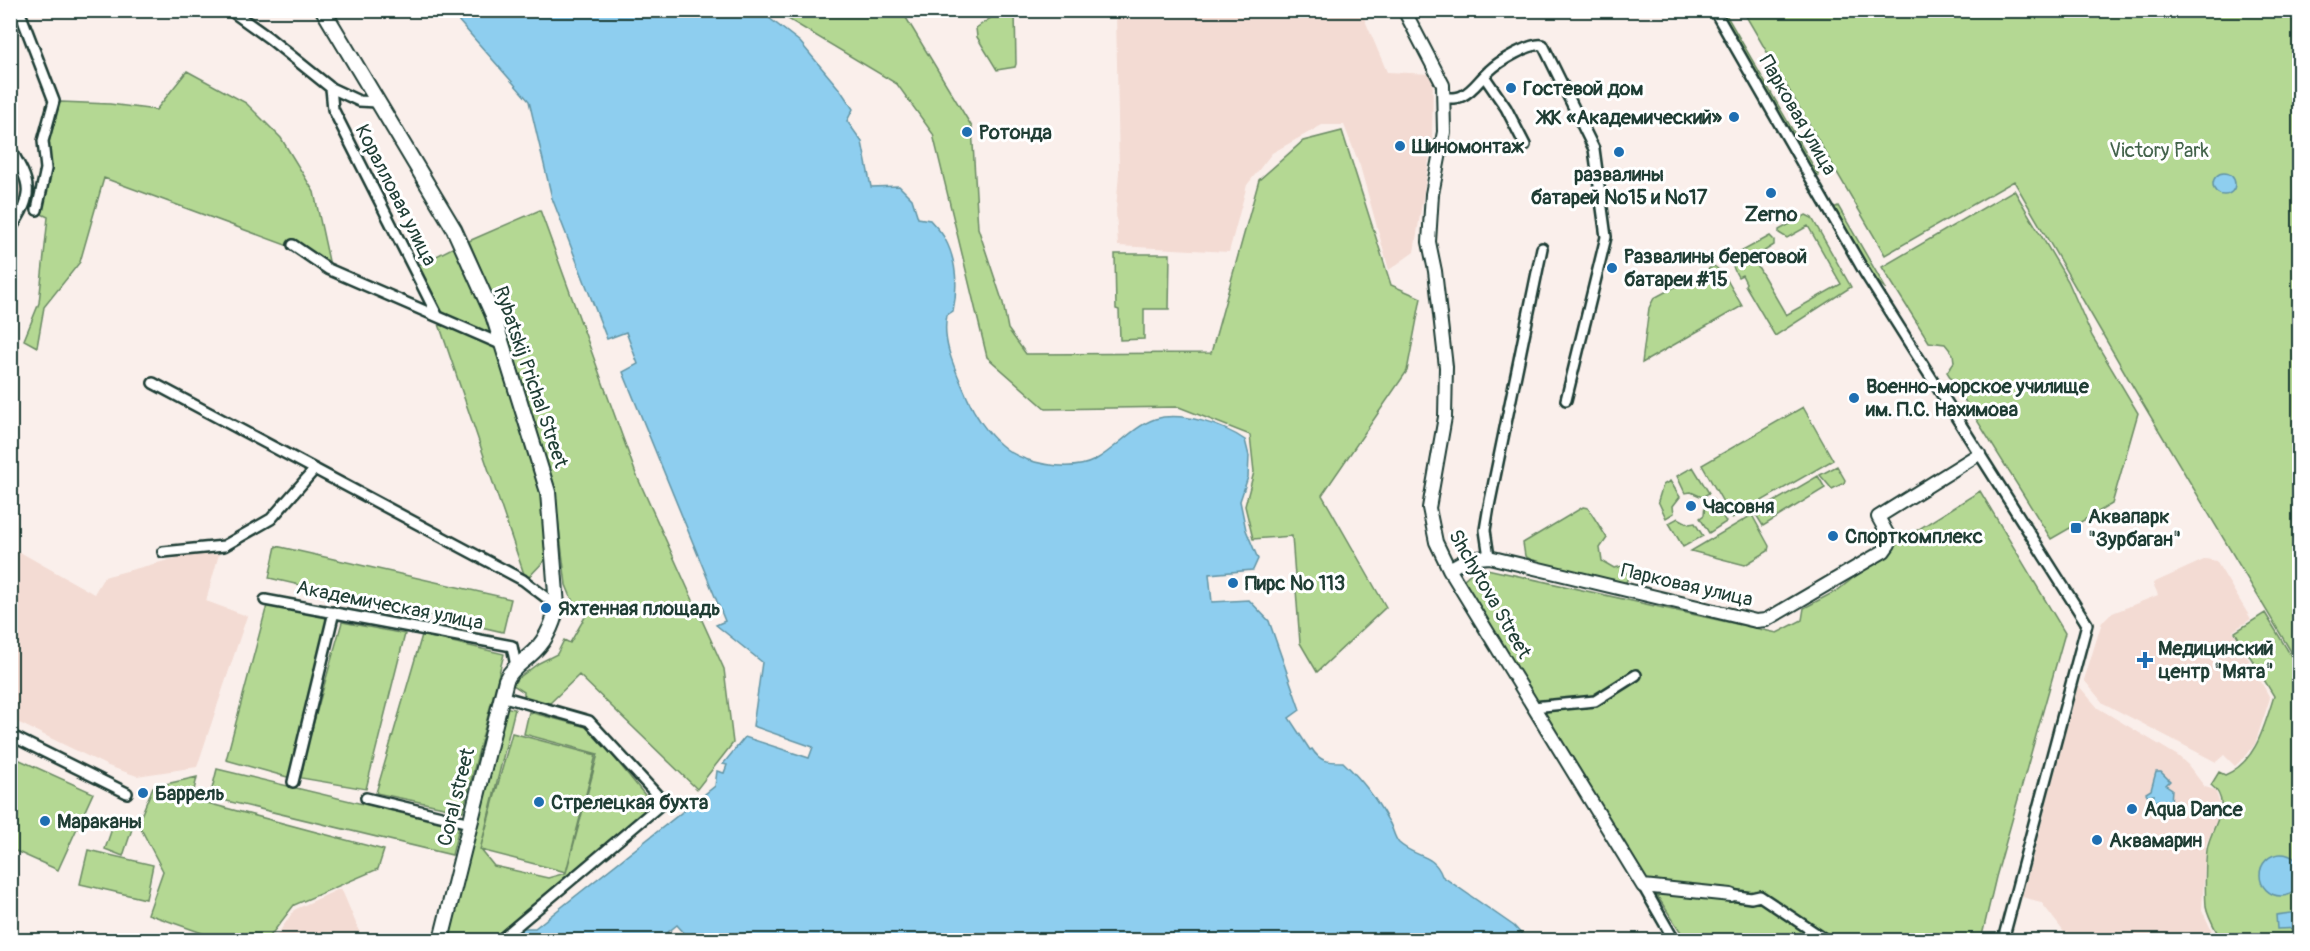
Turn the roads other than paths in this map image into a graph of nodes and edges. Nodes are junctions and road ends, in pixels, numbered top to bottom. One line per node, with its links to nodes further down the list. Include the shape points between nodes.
1 (19, 10): 12 (street, via 54,100 43,141 46,169)
2 (230, 10): 7 (street, Коралловая улица)
3 (323, 10): 9 (main road, Rybatskij Prichal Street)
4 (1404, 10): 8 (street, Shchytova Street, via 1443,85)
5 (1714, 10): 20 (street, Парковая улица, via 1865,273)
6 (1484, 76): 8 (street, via 1459,98); 10 (street); 19 (street, via 1524,50 1543,45 1594,149 1606,237)
7 (331, 88): 9 (street, Коралловая улица, via 359,101); 16 (street, Коралловая улица, via 333,109)
8 (1443, 98): 24 (street, Shchytova Street, via 1444,132 1432,194 1429,242 1446,367 1445,417 1429,508 1436,542)
9 (377, 102): 17 (main road, Rybatskij Prichal Street, via 454,229)
10 (1525, 145)
11 (10, 148): 13 (street, via 26,176 29,193)
12 (37, 210)
13 (10, 230)
14 (293, 245): 16 (street, via 328,269)
15 (1542, 248): 23 (street, via 1489,506 1485,530)
16 (437, 315): 17 (street)
17 (503, 345): 27 (main road, Rybatskij Prichal Street, via 548,492)
18 (153, 383): 21 (street)
19 (1566, 400)
20 (1979, 454): 23 (street, Парковая улица, via 1878,517 1889,537 1884,551 1766,620 1756,621); 43 (street, Парковая улица, via 2086,624)
21 (315, 469): 22 (street, via 271,519 224,546); 27 (street, via 523,580)
22 (163, 552)
23 (1489, 557): 24 (street, Парковая улица, via 1467,559)
24 (1449, 569): 31 (street, Shchytova Street)
25 (265, 600): 26 (street, Академическая улица)
26 (334, 612): 28 (street, Академическая улица, via 513,646); 33 (street)
27 (556, 612): 28 (main road, via 540,645)
28 (516, 666): 30 (main road, Coral street, via 508,675)
29 (1636, 675): 31 (street, via 1595,701)
30 (501, 696): 36 (main road, Coral street); 40 (street, via 590,721 658,796 660,805)
31 (1533, 707): 37 (street, Shchytova Street)
32 (10, 735): 34 (street)
33 (293, 782)
34 (128, 793)
35 (366, 798): 36 (street)
36 (470, 823): 39 (main road, Coral street)
37 (1643, 886): 38 (street); 41 (street, Shchytova Street)
38 (1731, 895): 42 (street, via 1760,896)
39 (441, 940)
40 (500, 940)
41 (1674, 940)
42 (1826, 940)
43 (2003, 940)

